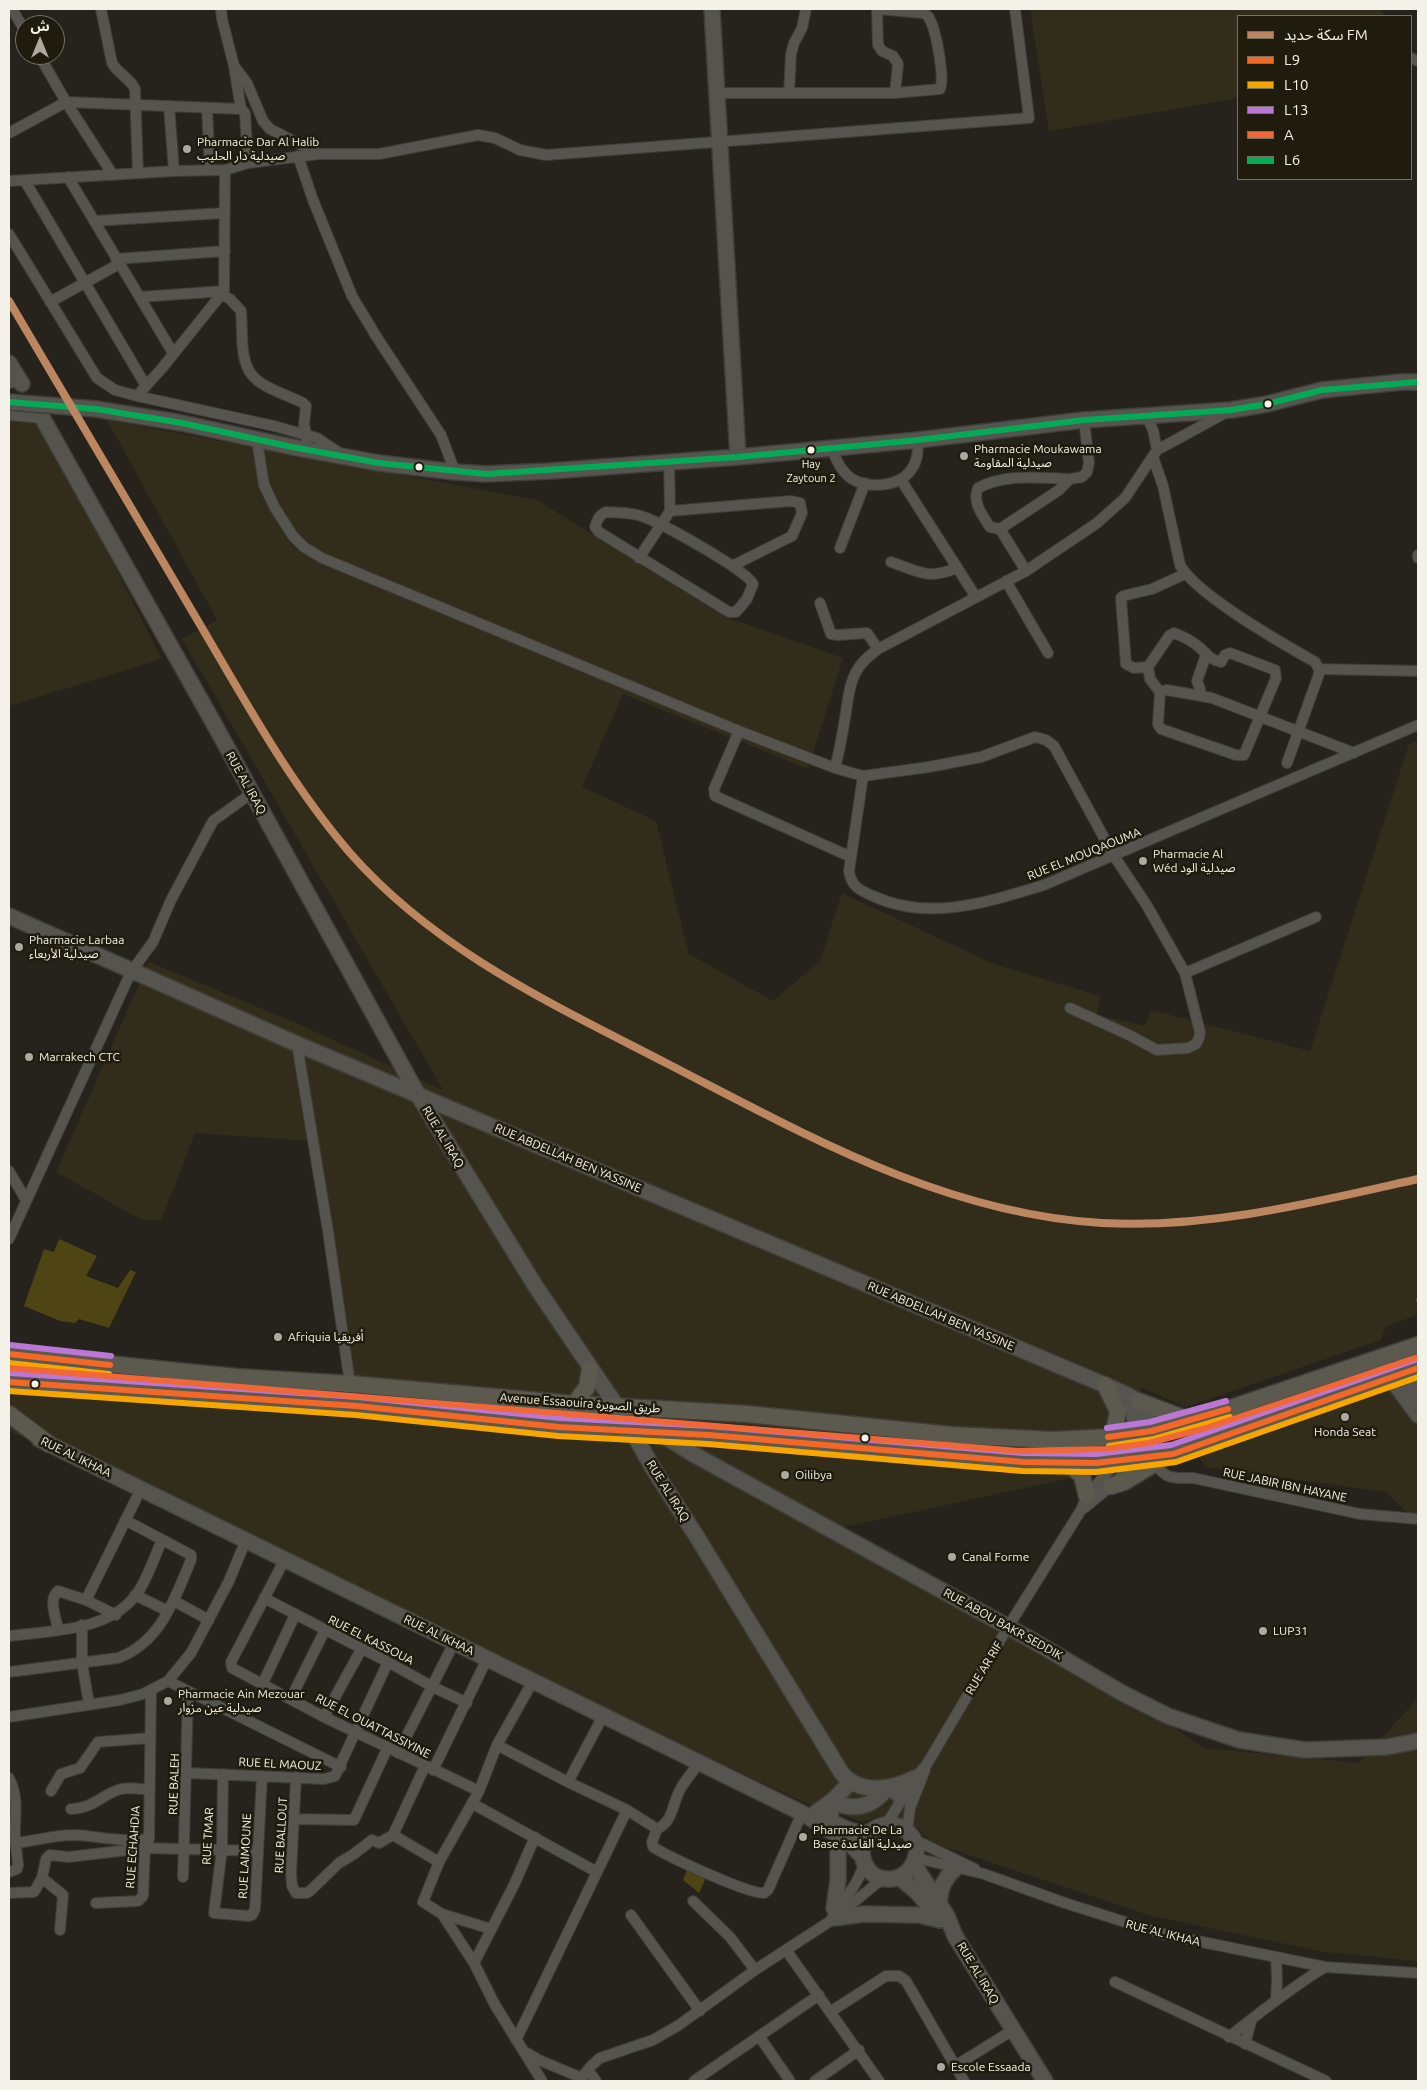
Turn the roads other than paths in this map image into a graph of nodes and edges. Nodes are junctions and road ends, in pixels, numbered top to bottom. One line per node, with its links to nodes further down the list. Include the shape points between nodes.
1 (101, 9): 13 (street, via 112,63 133,85)
2 (221, 9): 8 (street)
3 (712, 9): 9 (street)
4 (806, 9): 10 (street, via 802,28 792,49)
5 (877, 9): 11 (street, via 878,45 898,64); 11 (street, via 923,13 933,28 942,80 940,89)
6 (1014, 9): 18 (street, via 1029,118)
7 (45, 65): 12 (street)
8 (234, 66): 16 (street); 19 (street, via 247,83 270,129)
9 (717, 93): 10 (street); 18 (street)
10 (789, 93): 11 (street)
11 (895, 93)
12 (66, 102): 13 (street); 17 (street); 26 (street)
13 (134, 104): 14 (street); 25 (street)
14 (169, 106): 15 (street); 24 (street)
15 (208, 108): 16 (street); 22 (street)
16 (242, 109): 21 (street, via 245,113)
17 (9, 133)
18 (720, 143): 19 (street, via 546,155 520,150 494,138 478,135 379,154); 58 (street)
19 (319, 154): 20 (street)
20 (298, 156): 21 (street); 60 (street, via 352,296 441,435)
21 (248, 163): 23 (street)
22 (210, 170): 23 (street); 24 (street)
23 (225, 170): 30 (street)
24 (174, 171): 25 (street)
25 (138, 173): 26 (street)
26 (113, 175): 27 (street)
27 (68, 177): 29 (street); 31 (street)
28 (9, 181): 29 (street)
29 (25, 181): 35 (street)
30 (224, 213): 31 (street); 33 (street)
31 (94, 221): 34 (street)
32 (9, 234): 38 (street)
33 (225, 251): 34 (street); 36 (street)
34 (117, 262): 35 (street); 37 (street)
35 (84, 283): 38 (street); 43 (street)
36 (223, 293): 37 (street); 39 (street); 51 (street, via 241,311 244,356 251,374 256,380 304,404)
37 (140, 297): 39 (street)
38 (50, 302): 44 (street, via 97,378 116,390)
39 (173, 353): 43 (street)
40 (9, 363): 42 (street)
41 (1418, 382): 46 (street, via 1322,390)
42 (17, 383)
43 (146, 386): 44 (street)
44 (137, 396): 51 (street)
45 (9, 402): 52 (street, bridge, via 96,409)
46 (1230, 410): 49 (street); 56 (street)
47 (9, 415): 48 (street)
48 (40, 415): 93 (street, RUE AL IRAQ)
49 (1146, 415): 50 (street); 56 (street, via 1153,430)
50 (1084, 420): 53 (street); 61 (street, via 1088,468 1082,477)
51 (306, 435): 55 (street); 57 (street, via 325,442)
52 (257, 440): 55 (street); 87 (street, via 264,485 285,525 304,547 322,558)
53 (918, 440): 54 (street); 62 (street, via 917,456 911,470)
54 (832, 449): 58 (street); 63 (street, via 844,472)
55 (310, 450): 57 (street)
56 (1155, 454): 72 (street, via 1125,498 1111,511); 73 (street, via 1180,565)
57 (345, 457): 60 (street)
58 (738, 457): 59 (street)
59 (669, 461): 60 (street, via 523,472); 64 (street)
60 (455, 472)
61 (1070, 479): 66 (street); 66 (street, via 1013,478 996,480 978,488 976,498 980,512 990,527)
62 (901, 480): 63 (street, via 880,485); 71 (street)
63 (864, 483): 67 (street)
64 (670, 511): 65 (street); 70 (street, via 791,501 800,503 802,513 792,536)
65 (661, 524): 68 (street); 68 (street, via 642,516 606,512 597,520 595,527 599,532); 70 (street)
66 (1000, 529): 72 (street)
67 (840, 548)
68 (639, 558): 70 (street, via 729,612 736,612 747,599 752,584)
69 (891, 562): 71 (street, via 934,575)
70 (732, 566)
71 (957, 568): 75 (street)
72 (1026, 571): 74 (street)
73 (1185, 574): 80 (street, via 1121,598 1126,664 1134,668); 81 (street, via 1253,625 1315,662)
74 (1006, 581): 75 (street); 78 (street)
75 (976, 596): 77 (street)
76 (820, 603): 77 (street, via 831,634 868,633)
77 (878, 649): 91 (street, via 854,674)
78 (1048, 654)
79 (1206, 655): 80 (street, via 1198,646 1174,633); 84 (street, via 1196,681); 85 (street, via 1221,662 1230,653 1275,670 1276,678)
80 (1148, 667): 83 (street, via 1150,679)
81 (1319, 669): 82 (street); 88 (street)
82 (1418, 671)
83 (1160, 692): 84 (street, via 1167,690); 85 (street, via 1158,724 1161,729 1240,756 1246,752)
84 (1201, 696): 85 (street)
85 (1260, 716): 88 (street)
86 (1418, 725): 89 (street, RUE EL MOUQAOUMA)
87 (739, 731): 91 (street); 95 (street, via 714,788 715,796)
88 (1299, 732): 89 (street); 90 (street)
89 (1354, 753): 94 (street, RUE EL MOUQAOUMA)
90 (1287, 763)
91 (835, 768): 92 (street)
92 (863, 776): 94 (street, via 981,757 1035,737 1046,740 1054,746); 95 (street, RUE EL MOUQAOUMA)
93 (252, 793): 98 (street, via 213,821 171,900 153,942); 102 (street, RUE AL IRAQ)
94 (1114, 856): 95 (street, RUE EL MOUQAOUMA, via 1044,885 993,900 947,908 916,909 893,905 858,890 850,881); 99 (street)
95 (851, 857)
96 (9, 916): 98 (street, RUE ABDELLAH BEN YASSINE)
97 (1316, 917): 99 (street)
98 (131, 972): 101 (street, RUE ABDELLAH BEN YASSINE); 104 (street)
99 (1185, 973): 100 (street, via 1200,1032 1196,1044 1188,1048 1157,1050)
100 (1070, 1008)
101 (296, 1044): 102 (street, RUE ABDELLAH BEN YASSINE); 114 (street)
102 (418, 1095): 110 (street, RUE AL IRAQ); 115 (street, RUE ABDELLAH BEN YASSINE)
103 (9, 1171): 104 (street)
104 (26, 1200): 105 (street)
105 (9, 1239)
106 (1418, 1345): 107 (main road, Avenue Essaouira طريق الصويرة)
107 (1402, 1351): 109 (main road, Avenue Essaouira طريق الصويرة); 111 (street)
108 (9, 1354): 114 (main road, Avenue Essaouira طريق الصويرة, via 236,1377)
109 (1380, 1359): 112 (street); 122 (main road, Avenue Essaouira طريق الصويرة)
110 (590, 1369): 118 (main road, via 587,1387); 119 (street, RUE AL IRAQ)
111 (1414, 1370): 112 (main road, Avenue Essaouira طريق الصويرة); 117 (street)
112 (1390, 1377): 120 (street); 129 (main road, Avenue Essaouira طريق الصويرة, via 1173,1454)
113 (11, 1384): 123 (main road, Avenue Essaouira طريق الصويرة, via 357,1406 559,1427)
114 (350, 1384): 118 (main road, Avenue Essaouira طريق الصويرة)
115 (1105, 1385): 116 (street, RUE ABDELLAH BEN YASSINE); 127 (main road, via 1118,1411)
116 (1133, 1399): 122 (main road); 124 (street, via 1150,1422); 126 (street)
117 (1418, 1399)
118 (574, 1404): 119 (main road, Avenue Essaouira طريق الصويرة)
119 (616, 1405): 123 (street, RUE AL IRAQ); 125 (street, RUE ABOU BAKR SEDDIK); 127 (main road, Avenue Essaouira طريق الصويرة, via 747,1414 960,1436 1023,1440)
120 (1418, 1416)
121 (9, 1421): 128 (main road)
122 (1192, 1421): 124 (main road, Avenue Essaouira طريق الصويرة)
123 (631, 1431): 125 (main road, Avenue Essaouira طريق الصويرة); 188 (street, RUE AL IRAQ, via 841,1772)
124 (1152, 1431): 126 (main road, Avenue Essaouira طريق الصويرة); 129 (street, via 1146,1450)
125 (656, 1432): 131 (main road, Avenue Essaouira طريق الصويرة); 149 (street, RUE ABOU BAKR SEDDIK)
126 (1135, 1434): 127 (main road, Avenue Essaouira طريق الصويرة); 130 (street, RUE AR RIF)
127 (1113, 1437)
128 (49, 1444): 133 (street, RUE AL IKHAA)
129 (1147, 1460): 130 (main road, Avenue Essaouira طريق الصويرة); 132 (main road, via 1124,1482); 136 (street, RUE JABIR IBN HAYANE, via 1163,1475 1172,1478 1193,1478 1360,1514)
130 (1117, 1461): 131 (main road, Avenue Essaouira طريق الصويرة); 134 (street, RUE AR RIF)
131 (1070, 1464): 134 (main road, via 1084,1480)
132 (1111, 1486): 134 (street, RUE AR RIF)
133 (141, 1489): 135 (street); 138 (street, RUE AL IKHAA)
134 (1084, 1503): 149 (street, RUE AR RIF)
135 (125, 1520): 137 (street); 142 (street)
136 (1418, 1520)
137 (162, 1540): 140 (street); 143 (street, via 191,1557)
138 (246, 1540): 139 (street, RUE AL IKHAA); 147 (street)
139 (284, 1559): 141 (street, RUE EL OUATTASSIYINE); 153 (street, RUE AL IKHAA)
140 (135, 1595): 144 (street); 145 (street)
141 (264, 1598): 146 (street, RUE EL KASSOUA); 161 (street, RUE EL OUATTASSIYINE, via 231,1665)
142 (86, 1600): 145 (street); 150 (street, via 56,1591 53,1603)
143 (174, 1601): 144 (street); 147 (street)
144 (168, 1611): 157 (street, via 157,1629 134,1652)
145 (116, 1614): 148 (street)
146 (295, 1615): 151 (street, RUE EL KASSOUA); 161 (street)
147 (210, 1620): 159 (street, via 189,1657)
148 (82, 1625): 150 (street); 157 (street)
149 (1008, 1627): 173 (street, RUE ABOU BAKR SEDDIK, via 1168,1716 1239,1740 1306,1750 1387,1747); 178 (street, RUE AR RIF)
150 (58, 1629): 152 (street)
151 (325, 1630): 154 (street, RUE EL KASSOUA); 165 (street)
152 (9, 1636)
153 (454, 1643): 155 (street, RUE AL IKHAA); 162 (street)
154 (362, 1648): 156 (street, RUE EL KASSOUA); 170 (street)
155 (487, 1659): 160 (street, RUE AL IKHAA); 166 (street)
156 (388, 1662): 162 (street, RUE EL KASSOUA); 171 (street)
157 (82, 1664): 158 (street); 167 (street)
158 (9, 1672)
159 (168, 1681): 163 (street); 164 (street)
160 (533, 1681): 169 (street, RUE AL IKHAA); 174 (street)
161 (263, 1683): 165 (street, RUE EL OUATTASSIYINE)
162 (433, 1687): 166 (street, RUE EL KASSOUA); 176 (street)
163 (151, 1690): 167 (street, via 120,1700); 172 (street, RUE ECHAHDIA)
164 (188, 1693): 179 (street); 181 (street, RUE BALEH)
165 (291, 1698): 170 (street, RUE EL OUATTASSIYINE)
166 (467, 1703): 180 (street)
167 (90, 1704): 168 (street)
168 (9, 1716)
169 (603, 1716): 177 (street, RUE AL IKHAA); 187 (street)
170 (324, 1717): 171 (street, RUE EL OUATTASSIYINE)
171 (356, 1731): 175 (street, RUE EL OUATTASSIYINE); 179 (street)
172 (150, 1738): 190 (street, RUE ECHAHDIA); 191 (street, via 98,1742 84,1765 61,1774)
173 (1418, 1741)
174 (497, 1745): 187 (street); 192 (street)
175 (388, 1748): 176 (street, RUE EL OUATTASSIYINE); 199 (street, via 354,1820)
176 (398, 1753): 180 (street, RUE EL OUATTASSIYINE)
177 (699, 1762): 198 (street, RUE AL IKHAA); 202 (street, via 680,1789 665,1825)
178 (926, 1764): 186 (street, RUE AR RIF); 205 (street, via 910,1808)
179 (341, 1766): 184 (street, RUE EL MAOUZ, via 332,1778)
180 (430, 1768): 192 (street, RUE EL OUATTASSIYINE); 204 (street)
181 (187, 1773): 182 (street, RUE EL MAOUZ); 212 (street, RUE BALEH)
182 (223, 1774): 183 (street, RUE EL MAOUZ); 211 (street, RUE TMAR)
183 (262, 1776): 184 (street, RUE EL MAOUZ); 213 (street, RUE LAIMOUNE)
184 (296, 1777): 199 (street, RUE BALLOUT)
185 (9, 1778): 209 (street, via 16,1800)
186 (915, 1778): 189 (street); 193 (street, RUE AR RIF)
187 (568, 1782): 197 (street)
188 (851, 1782): 189 (street); 194 (street)
189 (888, 1788): 193 (street); 194 (street, via 867,1805 849,1807)
190 (149, 1790): 196 (street, via 121,1790 91,1806); 210 (street, RUE ECHAHDIA)
191 (51, 1791)
192 (479, 1791): 195 (street)
193 (902, 1798): 201 (street, RUE AR RIF)
194 (832, 1801): 198 (street); 200 (street)
195 (473, 1804): 207 (street); 217 (street)
196 (71, 1809)
197 (626, 1810): 202 (street); 220 (street)
198 (808, 1814): 200 (street); 202 (street, via 764,1893 707,1873 655,1848 652,1842); 206 (street, RUE AL IKHAA)
199 (294, 1819): 204 (street, RUE BALLOUT, via 291,1880 296,1893 307,1893 339,1863 372,1840 378,1843)
200 (830, 1821): 203 (street, via 853,1830)
201 (886, 1825): 203 (street); 205 (street, via 898,1826)
202 (657, 1829)
203 (870, 1832): 215 (street, via 863,1843)
204 (393, 1835): 217 (street)
205 (910, 1835): 216 (street, via 916,1847); 221 (street)
206 (838, 1836): 215 (street, RUE AL IKHAA); 229 (street)
207 (535, 1837): 220 (street); 233 (street)
208 (46, 1839): 209 (street); 210 (street, via 71,1835); 214 (street, via 47,1848)
209 (16, 1843): 219 (street, via 18,1868)
210 (147, 1843): 212 (street); 214 (street, via 69,1857); 228 (street, RUE ECHAHDIA, via 141,1899)
211 (222, 1849): 212 (street); 213 (street); 226 (street, RUE TMAR)
212 (184, 1850): 222 (street, RUE BALEH)
213 (258, 1850): 226 (street, RUE LAIMOUNE, via 252,1915 214,1913)
214 (53, 1855): 223 (street, via 46,1860)
215 (863, 1860): 224 (street, via 873,1874); 229 (street, via 855,1885)
216 (915, 1861): 218 (street, RUE AL IKHAA); 224 (street, via 909,1870); 230 (street)
217 (439, 1862): 231 (street, via 423,1902)
218 (956, 1868): 221 (street, RUE AL IKHAA); 230 (street, via 942,1885)
219 (9, 1872)
220 (597, 1872): 250 (street)
221 (984, 1874): 236 (street, RUE AL IKHAA, via 1142,1928)
222 (183, 1877)
223 (42, 1878): 225 (street, via 34,1892); 234 (street, via 63,1895)
224 (892, 1878): 229 (street, via 877,1883); 230 (street, via 917,1892)
225 (9, 1893)
226 (216, 1898)
227 (693, 1901): 239 (street, via 730,1937)
228 (96, 1903)
229 (835, 1913): 230 (street); 235 (street)
230 (940, 1913): 247 (street, RUE AL IRAQ)
231 (442, 1914): 233 (street); 237 (street)
232 (631, 1915): 244 (street)
233 (491, 1929): 237 (street)
234 (60, 1930)
235 (786, 1950): 239 (street); 242 (street)
236 (1276, 1958): 238 (street, RUE AL IKHAA); 243 (street)
237 (474, 1963): 250 (street)
238 (1325, 1967): 240 (street, RUE AL IKHAA); 243 (street)
239 (756, 1970): 244 (street)
240 (1418, 1973)
241 (1115, 1982): 249 (street)
242 (819, 1995): 245 (street); 248 (street)
243 (1276, 1999): 246 (street)
244 (700, 2011): 255 (street, via 653,2040 600,2058)
245 (830, 2012): 252 (street); 254 (street, via 886,1976 899,1976 906,1981)
246 (1251, 2021): 249 (street); 251 (street)
247 (1013, 2030): 254 (street); 263 (street, RUE AL IRAQ)
248 (759, 2036): 258 (street); 259 (street)
249 (1229, 2037): 251 (street)
250 (516, 2040): 253 (street)
251 (1245, 2044): 264 (street)
252 (858, 2050): 260 (street); 261 (street)
253 (524, 2051): 255 (street); 256 (street)
254 (955, 2066): 262 (street)
255 (583, 2076): 257 (street)
256 (542, 2081)
257 (596, 2081)
258 (694, 2081)
259 (790, 2081)
260 (815, 2081)
261 (880, 2081)
262 (964, 2081)
263 (1045, 2081)
264 (1326, 2081)

